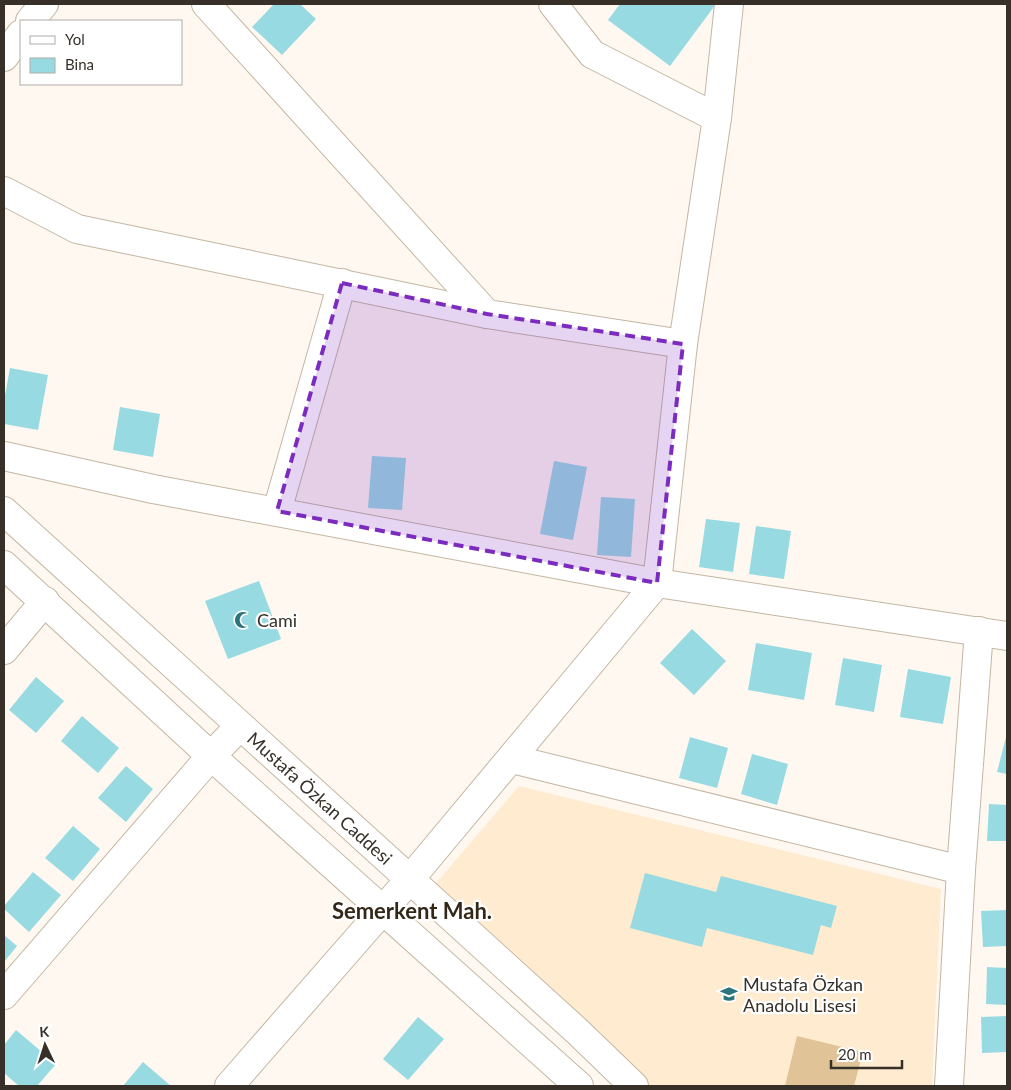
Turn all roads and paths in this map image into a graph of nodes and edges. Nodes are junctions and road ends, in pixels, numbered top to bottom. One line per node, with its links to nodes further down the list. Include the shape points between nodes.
1 (44, 4): 5 (street)
2 (206, 4): 11 (street)
3 (553, 4): 8 (street, via 592,54)
4 (728, 4): 8 (street)
5 (31, 20)
6 (20, 35): 7 (street)
7 (4, 57)
8 (717, 118): 12 (street)
9 (4, 190): 10 (street, via 77,229)
10 (342, 283): 11 (street); 15 (street)
11 (487, 314): 12 (street)
12 (683, 344): 17 (street)
13 (4, 456): 15 (street, via 153,489)
14 (4, 511): 22 (street, Mustafa Özkan Caddesi)
15 (277, 511): 17 (street)
16 (4, 565): 18 (street)
17 (657, 583): 19 (street); 24 (street)
18 (45, 601): 21 (street); 23 (street)
19 (979, 631): 20 (street); 25 (street)
20 (1007, 636)
21 (4, 650)
22 (240, 726): 23 (street); 26 (street, Mustafa Özkan Caddesi)
23 (211, 756): 27 (street); 28 (street)
24 (512, 759): 25 (street); 26 (street)
25 (961, 870): 32 (street)
26 (410, 879): 27 (street); 31 (street, Mustafa Özkan Caddesi)
27 (383, 908): 29 (street); 30 (street)
28 (4, 996)
29 (229, 1086)
30 (579, 1086)
31 (634, 1086)
32 (949, 1086)

